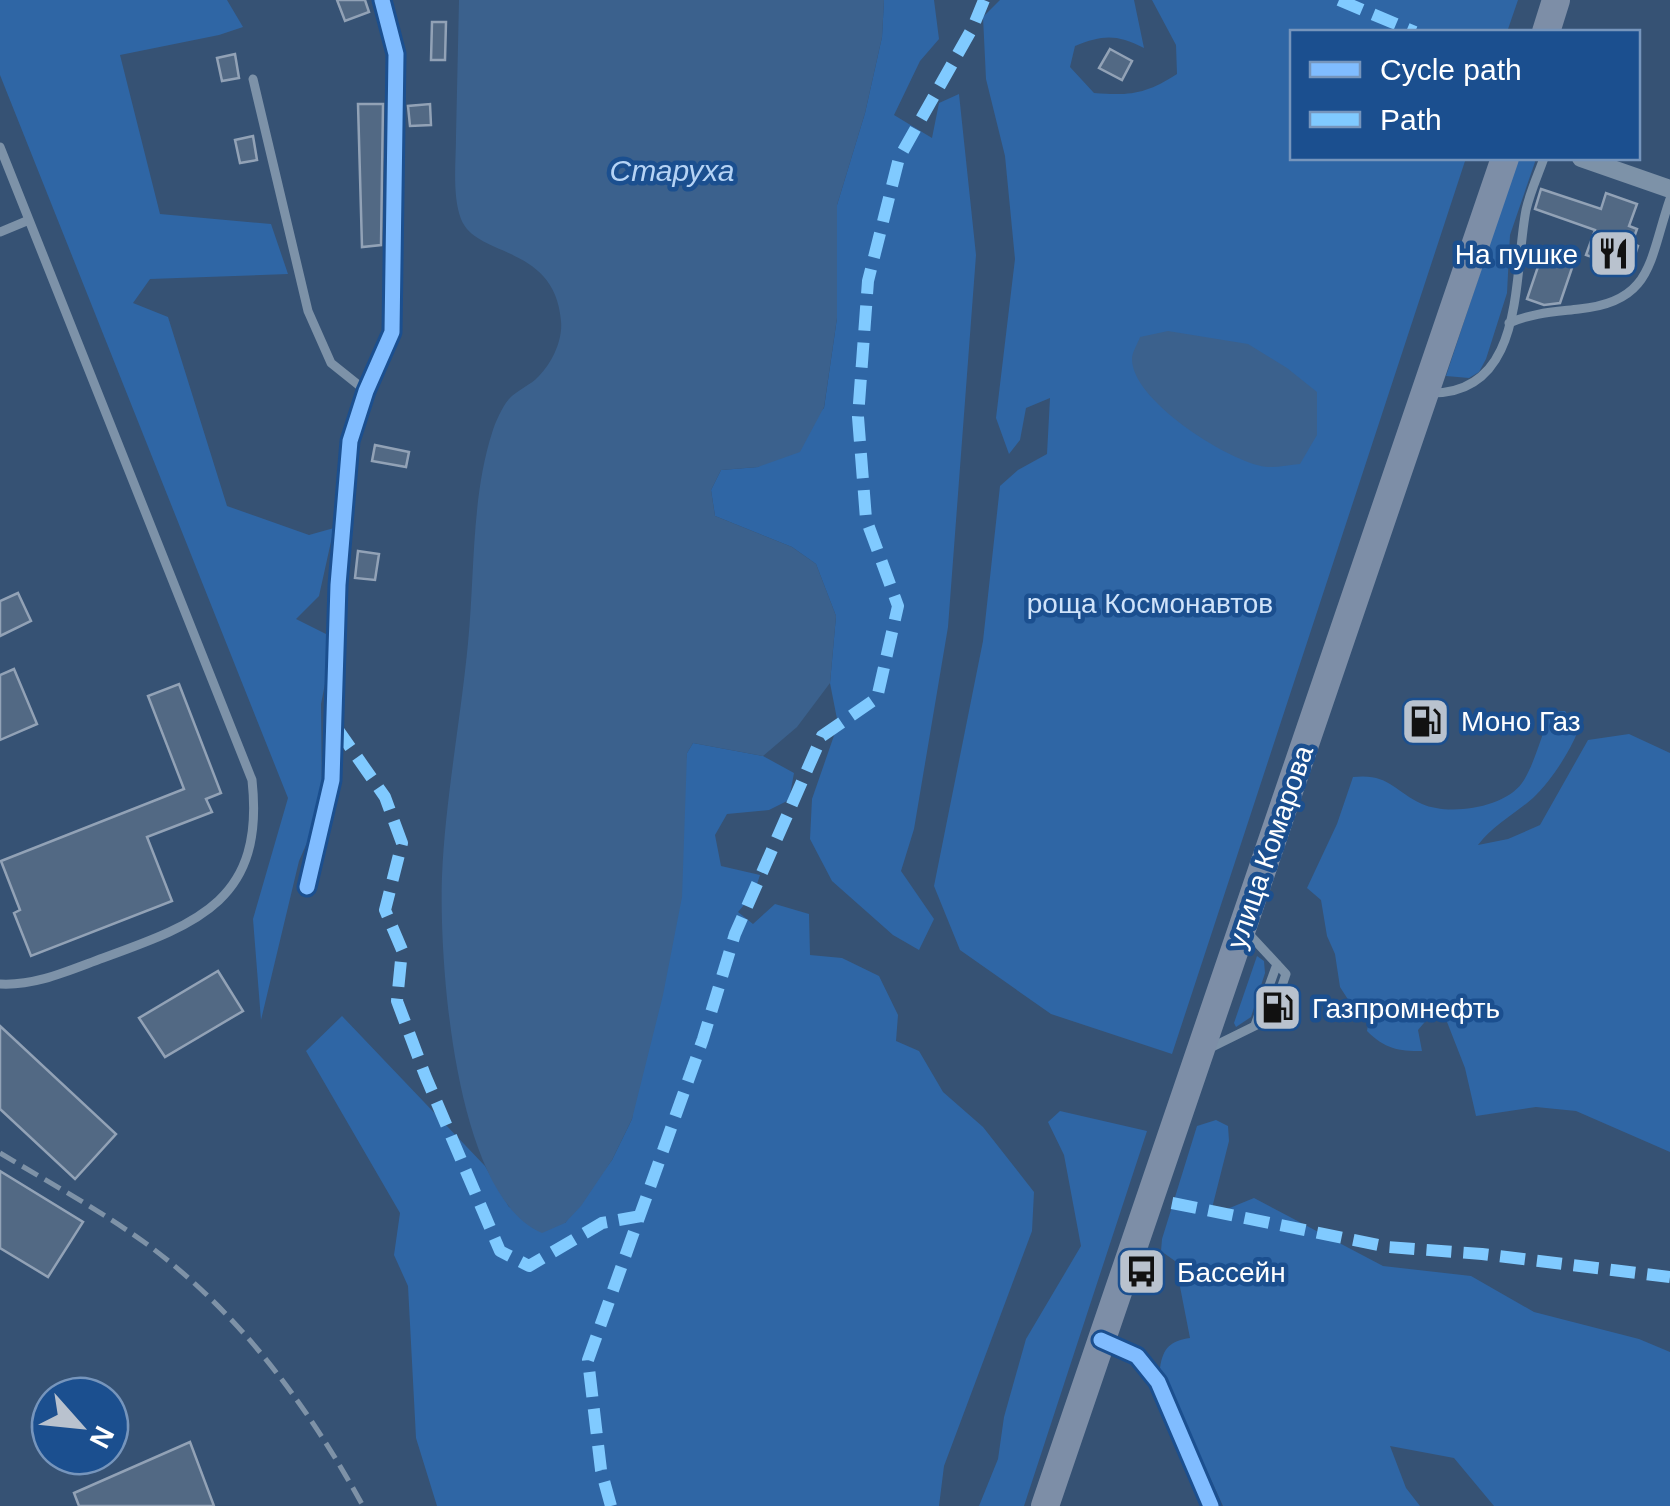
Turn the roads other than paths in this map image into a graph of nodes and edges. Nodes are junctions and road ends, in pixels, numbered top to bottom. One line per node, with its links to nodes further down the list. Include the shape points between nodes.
1 (382, 0): 14 (street, via 396,54 392,332)
2 (1556, 0): 3 (main road)
3 (1547, 30)
4 (253, 79): 14 (lane, via 308,311 331,362)
5 (0, 147): 11 (lane)
6 (1504, 160): 15 (main road, улица Комарова)
7 (1543, 160): 13 (lane, via 1526,209)
8 (1586, 160): 9 (street)
9 (1670, 189)
10 (1670, 199): 13 (lane, via 1638,286 1619,302)
11 (29, 220): 12 (lane); 18 (lane, via 252,780 255,810 244,865 217,904 196,919 50,977)
12 (0, 232)
13 (1509, 323): 15 (lane, via 1482,379 1450,394)
14 (366, 391): 16 (street, via 350,441 332,780)
15 (1424, 393): 17 (main road, улица Комарова)
16 (307, 887)
17 (1242, 927): 19 (main road, улица Комарова); 19 (lane, via 1286,974 1271,1018)
18 (0, 984)
19 (1199, 1054): 20 (main road, улица Комарова)
20 (1101, 1340): 21 (main road, улица Комарова); 22 (street, via 1136,1356 1158,1382)
21 (1046, 1506)
22 (1211, 1506)

